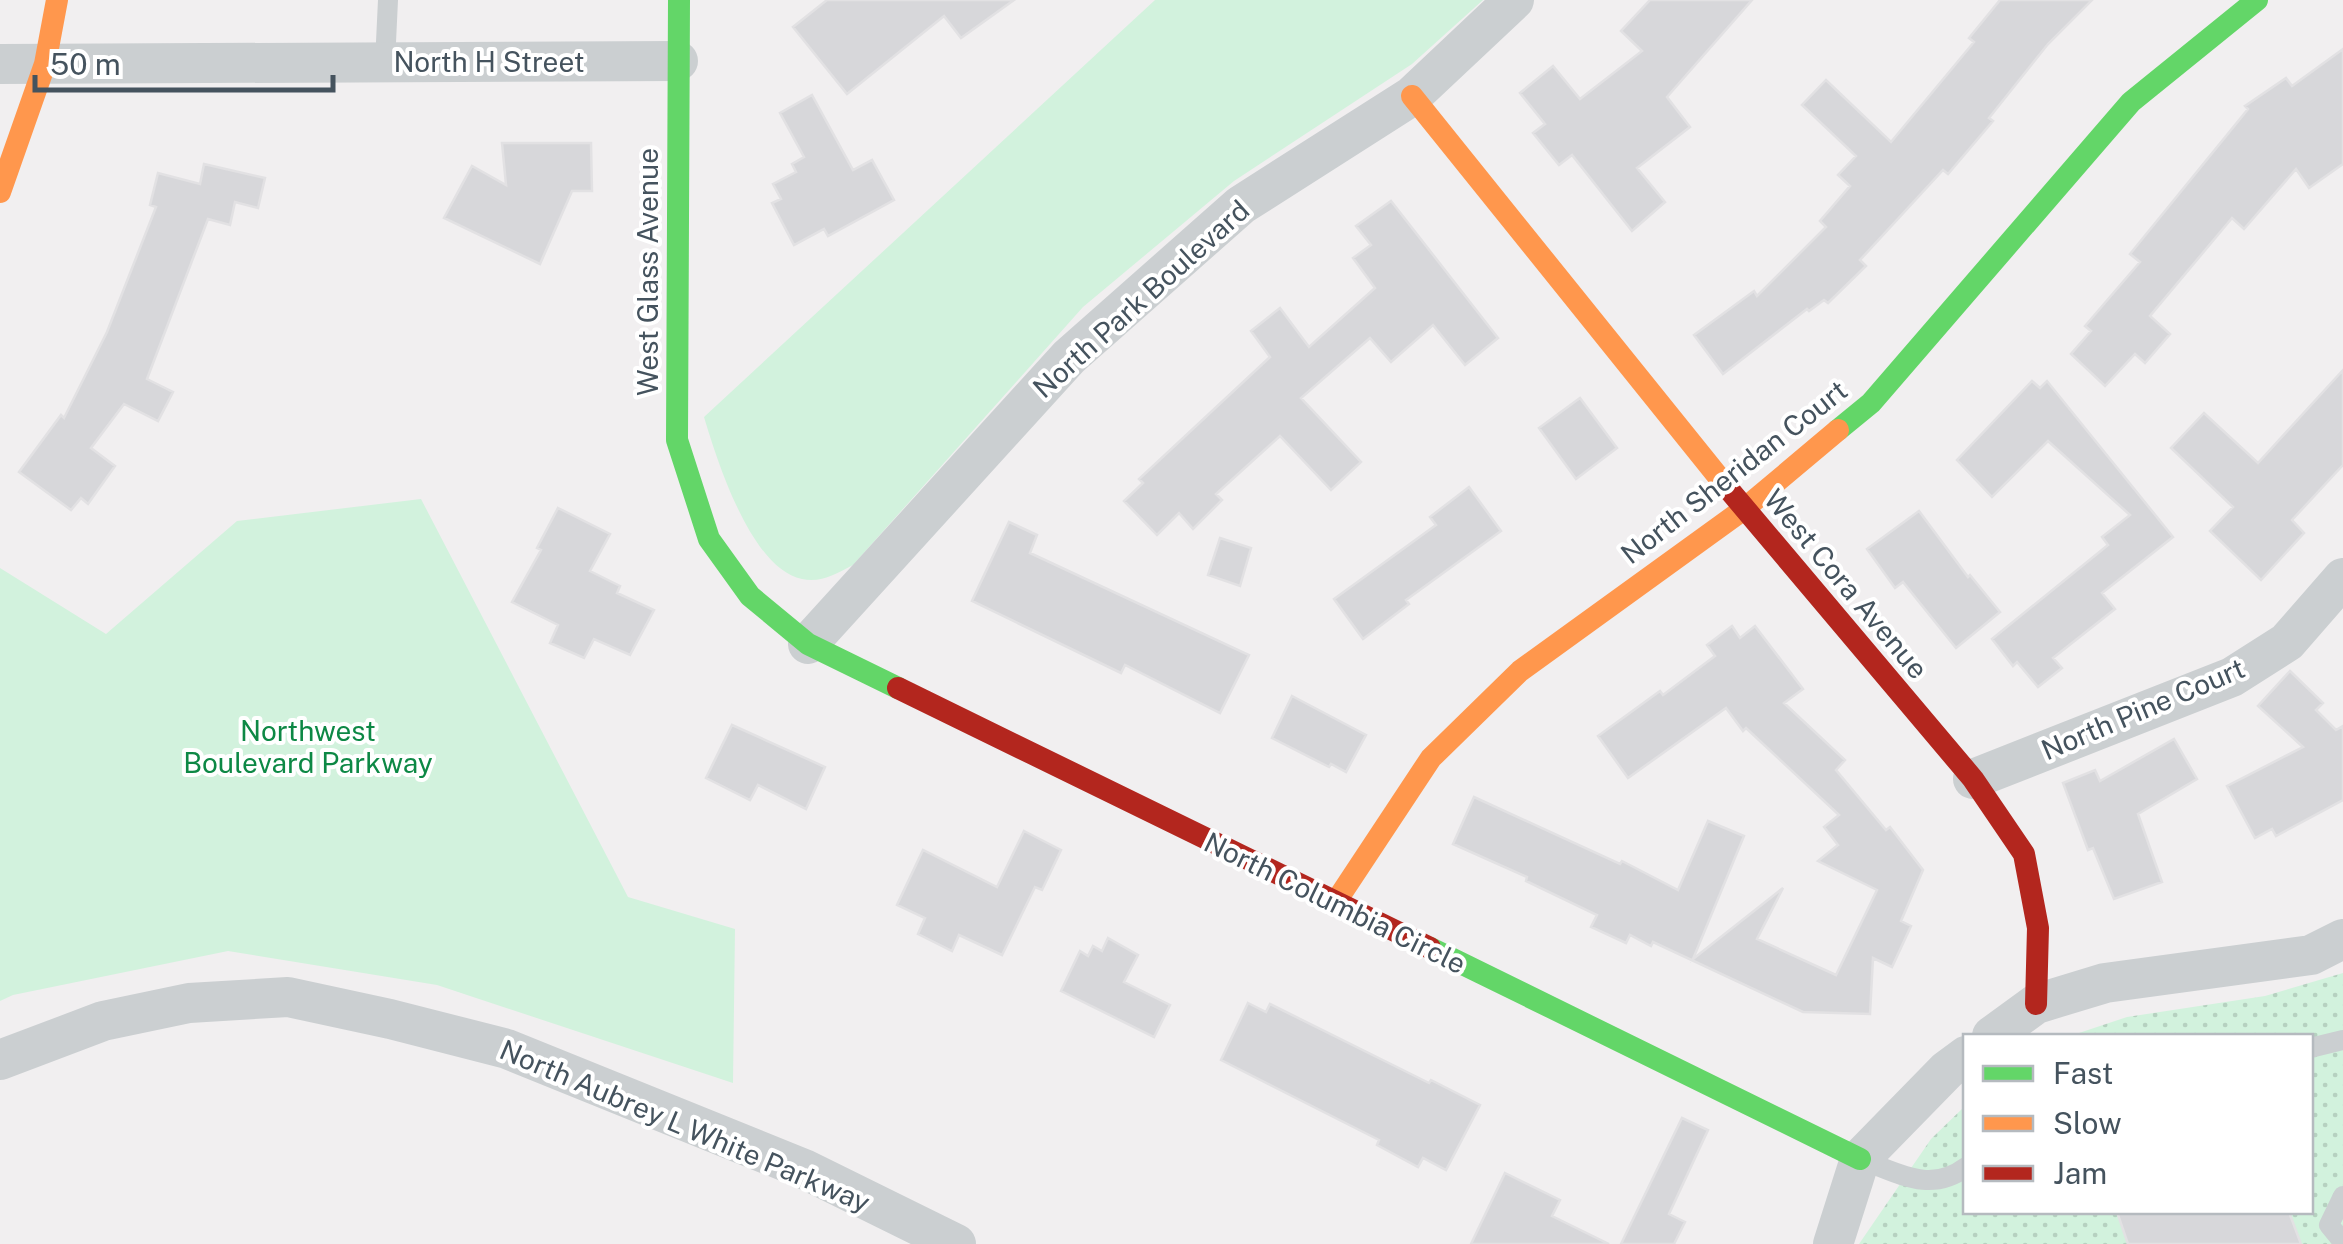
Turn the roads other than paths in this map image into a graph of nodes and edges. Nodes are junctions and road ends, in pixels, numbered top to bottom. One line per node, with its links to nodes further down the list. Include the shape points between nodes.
1 (56, 0): 9 (street)
2 (388, 0): 7 (lane)
3 (679, 0): 6 (street, West Glass Avenue)
4 (1514, 0): 10 (street, North Park Boulevard)
5 (2258, 0): 12 (street, North Sheridan Court, via 2131,102 1871,403)
6 (678, 61): 7 (street, North H Street); 13 (street, West Glass Avenue, via 677,440)
7 (385, 62): 9 (street, North H Street)
8 (0, 64): 9 (street, North H Street)
9 (45, 64): 11 (street)
10 (1412, 96): 12 (street, West Cora Avenue); 15 (street, North Park Boulevard, via 1241,205 1070,357)
11 (0, 192)
12 (1744, 509): 16 (street, West Cora Avenue); 17 (street, North Sheridan Court, via 1507,684 1431,758)
13 (710, 539): 15 (street, North Columbia Circle, via 750,596)
14 (2343, 578): 16 (street, North Pine Court, via 2287,642 2232,677)
15 (808, 644): 17 (street, North Columbia Circle)
16 (1973, 779): 19 (street, West Cora Avenue, via 2024,854 2038,928)
17 (1335, 903): 25 (street, North Columbia Circle)
18 (2343, 939): 19 (street, via 2311,956 2105,982)
19 (2036, 1004): 20 (street)
20 (1995, 1034)
21 (2343, 1040): 22 (lane)
22 (2313, 1047)
23 (1963, 1058): 25 (street)
24 (0, 1060): 29 (street, North Aubrey L White Parkway, via 103,1021 189,1002 288,997 507,1049 804,1169)
25 (1860, 1159): 26 (lane, via 1930,1182); 30 (street)
26 (1963, 1169)
27 (2343, 1196): 28 (lane, via 2328,1225)
28 (2343, 1242)
29 (956, 1244)
30 (1833, 1244)

